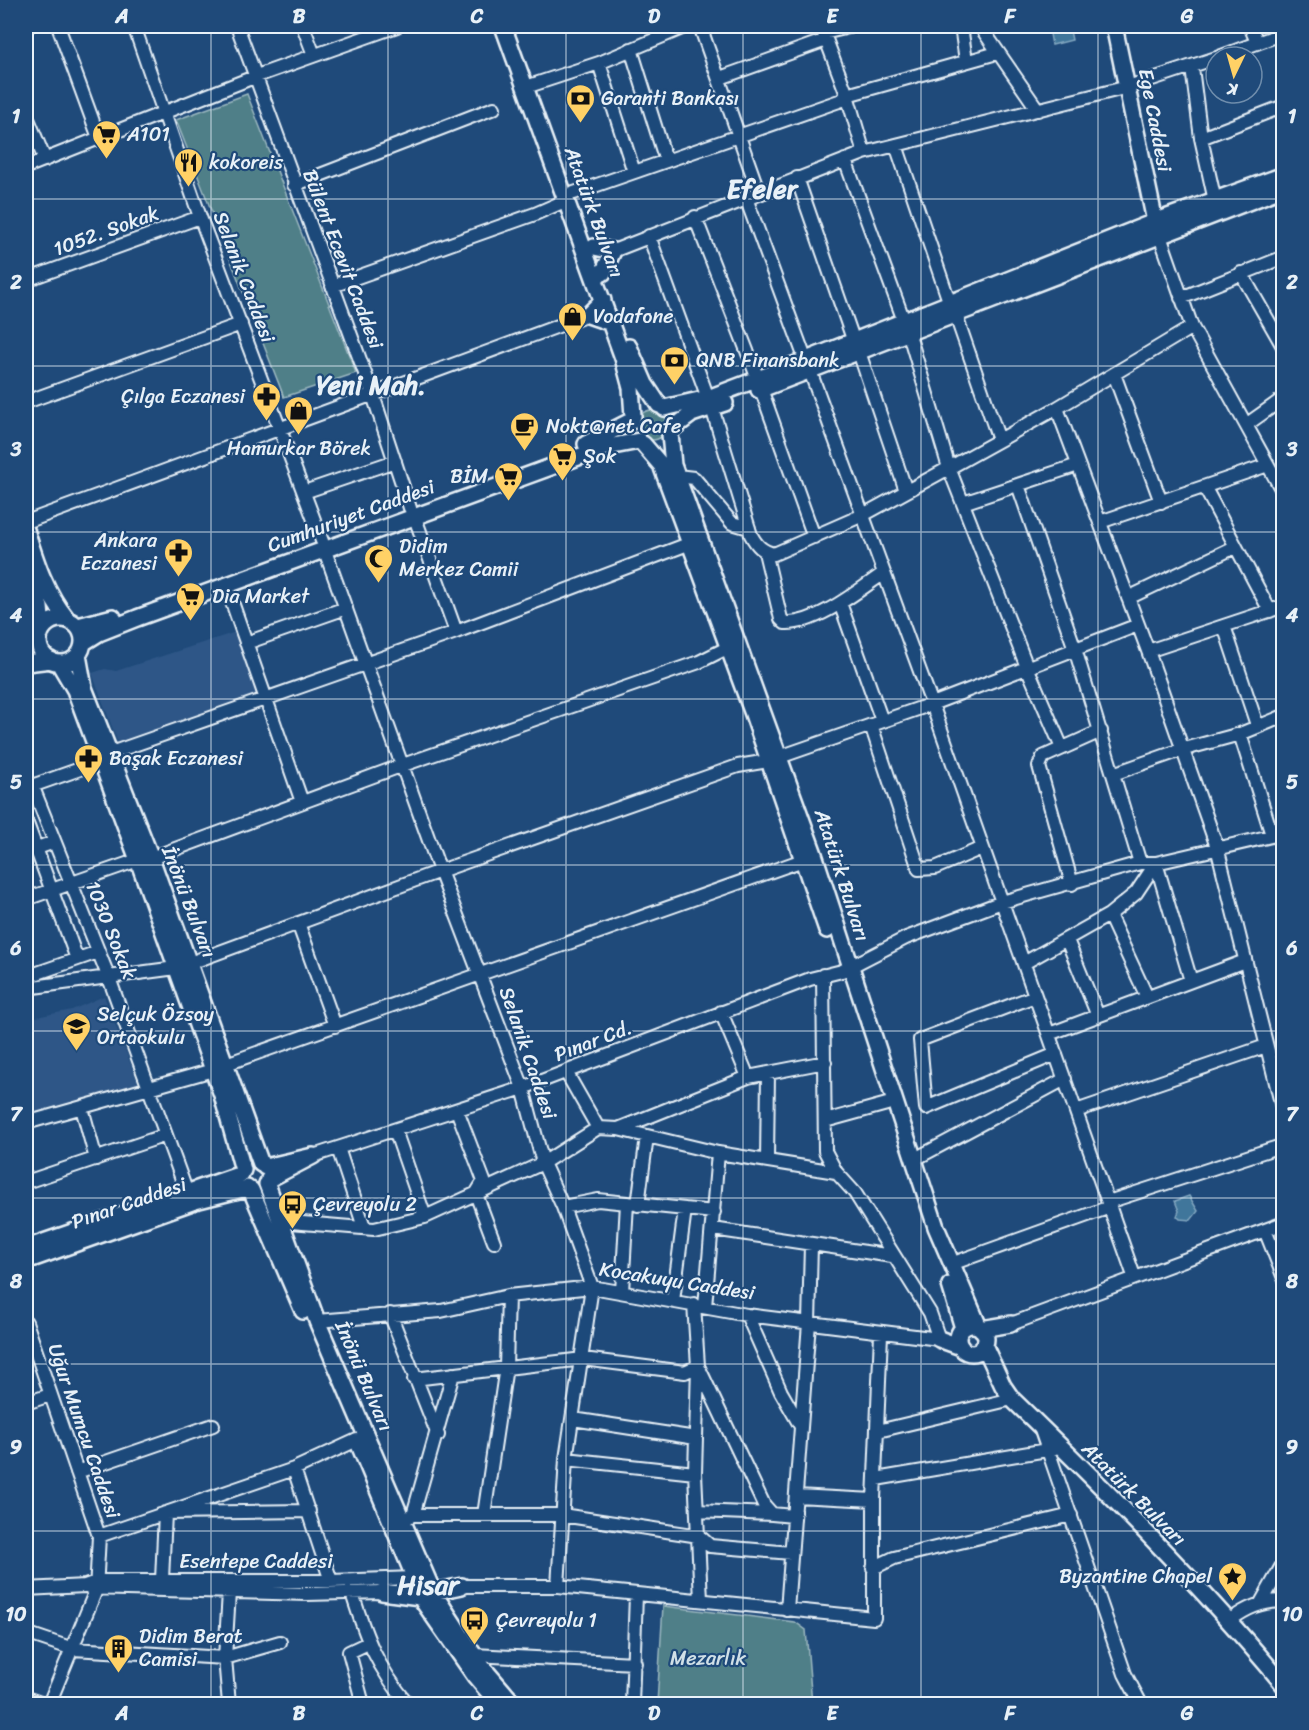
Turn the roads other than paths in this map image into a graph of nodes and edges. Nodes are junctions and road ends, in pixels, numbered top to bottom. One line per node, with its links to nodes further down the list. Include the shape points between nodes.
1 (58, 26): 38 (street)
2 (134, 26): 35 (street, Selanik Caddesi)
3 (237, 26): 27 (street, Bülent Ecevit Caddesi)
4 (303, 26): 22 (street)
5 (397, 26): 15 (street)
6 (503, 26): 29 (main road, Atatürk Bulvarı)
7 (513, 26): 29 (main road, Atatürk Bulvarı)
8 (687, 26): 20 (street)
9 (700, 26): 28 (street)
10 (853, 26): 16 (street)
11 (961, 26): 23 (street)
12 (980, 26): 21 (street)
13 (1114, 26): 30 (main road, Ege Caddesi)
14 (1250, 26): 18 (street)
15 (380, 28): 22 (street)
16 (824, 33): 28 (street); 31 (street)
17 (1284, 33): 18 (street)
18 (1257, 42): 19 (street)
19 (1250, 45)
20 (631, 49): 24 (street); 44 (street)
21 (997, 54): 23 (street); 34 (street)
22 (314, 55): 27 (street)
23 (966, 61): 31 (street)
24 (599, 63): 29 (street); 46 (street)
25 (1204, 63): 26 (street)
26 (1192, 68): 30 (street); 39 (street)
27 (254, 76): 35 (street); 49 (street, Bülent Ecevit Caddesi)
28 (720, 78): 37 (street)
29 (530, 86): 52 (main road, Atatürk Bulvarı)
30 (1128, 87): 34 (street); 57 (main road, Ege Caddesi)
31 (847, 95): 37 (street); 41 (street)
32 (1284, 106): 39 (street)
33 (494, 108): 49 (street)
34 (1038, 110): 40 (street)
35 (166, 113): 38 (street); 56 (street, Selanik Caddesi)
36 (26, 114): 42 (street)
37 (738, 136): 44 (street); 51 (street)
38 (99, 138): 42 (street)
39 (1201, 138): 54 (street)
40 (896, 145): 41 (street); 68 (street)
41 (864, 153): 43 (street)
42 (45, 160): 45 (street)
43 (845, 160): 48 (street); 72 (street)
44 (666, 161): 46 (street)
45 (26, 167)
46 (634, 172): 52 (street)
47 (1284, 175): 54 (main road)
48 (797, 178): 51 (street); 74 (street)
49 (294, 184): 65 (street, Bülent Ecevit Caddesi)
50 (1284, 188): 57 (main road)
51 (759, 193): 53 (street)
52 (570, 197): 59 (main road, Atatürk Bulvarı); 65 (street, via 535,214); 67 (main road, Atatürk Bulvarı)
53 (746, 198): 55 (street); 76 (street)
54 (1215, 201): 57 (main road)
55 (695, 217): 58 (street); 78 (street)
56 (200, 218): 64 (street, 1052. Sokak); 71 (street, Selanik Caddesi)
57 (1157, 229): 66 (street); 68 (main road)
58 (649, 237): 60 (street); 82 (street)
59 (594, 247): 60 (main road); 62 (main road, Atatürk Bulvarı)
60 (613, 251): 62 (main road)
61 (1284, 257): 63 (street)
62 (603, 273): 83 (main road, Atatürk Bulvarı, via 635,363)
63 (1241, 273): 66 (street); 75 (street)
64 (26, 280)
65 (332, 286): 79 (street, Bülent Ecevit Caddesi)
66 (1181, 298): 73 (street)
67 (603, 300): 69 (main road); 70 (main road, Atatürk Bulvarı)
68 (953, 308): 72 (main road); 89 (street)
69 (588, 315): 70 (main road); 79 (street)
70 (611, 323): 85 (main road, Atatürk Bulvarı, via 628,376)
71 (241, 324): 81 (street); 87 (street, Selanik Caddesi)
72 (906, 326): 74 (main road); 94 (street)
73 (1192, 327): 77 (street); 86 (street)
74 (856, 347): 76 (main road); 99 (street)
75 (1284, 348)
76 (808, 366): 78 (main road); 104 (street)
77 (1114, 374): 84 (street); 101 (street)
78 (759, 384): 82 (main road); 109 (street)
79 (373, 395): 87 (street); 91 (street, Bülent Ecevit Caddesi)
80 (1284, 398): 86 (street)
81 (26, 402)
82 (710, 403): 83 (main road); 88 (main road); 107 (street)
83 (661, 407): 85 (main road, via 641,407); 88 (main road, via 671,417)
84 (1057, 408): 89 (street); 92 (street)
85 (632, 418): 90 (main road, via 632,432); 103 (main road, Cumhuriyet Caddesi, via 600,439)
86 (1246, 425): 93 (street)
87 (280, 427): 98 (street, Selanik Caddesi); 105 (street)
88 (671, 431): 90 (main road, via 659,444); 95 (main road, Atatürk Bulvarı)
89 (999, 440): 94 (street)
90 (641, 442): 103 (main road, Cumhuriyet Caddesi, via 603,448); 110 (main road, Atatürk Bulvarı, via 661,465)
91 (395, 461): 98 (street); 103 (street, Bülent Ecevit Caddesi)
92 (1078, 465): 96 (street); 106 (street)
93 (1268, 465): 97 (street); 100 (street)
94 (949, 468): 99 (street); 102 (street)
95 (677, 476): 107 (street, via 693,478 732,523); 110 (main road, Atatürk Bulvarı)
96 (1018, 485): 102 (street); 131 (street)
97 (1205, 488): 101 (street); 112 (street)
98 (304, 492): 111 (street, Selanik Caddesi)
99 (906, 492): 104 (street)
100 (1283, 493)
101 (1161, 502): 106 (street)
102 (963, 503): 136 (street)
103 (412, 512): 111 (main road, Cumhuriyet Caddesi); 125 (street, Bülent Ecevit Caddesi)
104 (863, 515): 109 (street); 115 (street)
105 (26, 522)
106 (1100, 522): 117 (street)
107 (749, 528): 113 (street, via 756,545)
108 (26, 530): 122 (main road, via 43,582 53,602)
109 (814, 537): 113 (street, via 774,554)
110 (695, 542): 125 (street); 129 (main road, Atatürk Bulvarı); 147 (main road, Atatürk Bulvarı)
111 (323, 545): 116 (main road, Cumhuriyet Caddesi); 120 (street, Selanik Caddesi); 122 (main road, Cumhuriyet Caddesi, via 132,611)
112 (1235, 547): 117 (street); 121 (street)
113 (765, 552): 118 (street, via 781,619 786,623 806,620)
114 (26, 570): 126 (main road, via 40,608)
115 (884, 573): 118 (street); 138 (street)
116 (226, 585): 127 (street); 130 (main road, Cumhuriyet Caddesi, via 99,633)
117 (1128, 598): 123 (street)
118 (840, 603): 140 (street)
119 (1284, 606): 121 (street)
120 (346, 608): 127 (street); 135 (street, Selanik Caddesi)
121 (1270, 611): 124 (street)
122 (72, 623): 126 (main road, via 50,622); 130 (main road)
123 (1138, 625): 131 (street); 132 (street)
124 (1224, 626): 132 (street); 141 (street)
125 (456, 632): 135 (street)
126 (41, 633): 128 (main road); 133 (main road, via 41,650)
127 (246, 643): 137 (street)
128 (26, 645)
129 (728, 648): 147 (main road, Atatürk Bulvarı); 148 (street, via 699,662)
130 (81, 649): 133 (main road, via 73,660); 146 (main road, İnönü Bulvarı, via 84,688)
131 (1075, 649): 136 (street); 142 (street)
132 (1148, 651): 145 (street)
133 (55, 661): 134 (main road); 146 (main road, İnönü Bulvarı, via 75,690)
134 (26, 663)
135 (367, 664): 137 (street); 148 (street, Selanik Caddesi)
136 (1027, 667): 138 (street); 144 (street)
137 (266, 700): 146 (street); 151 (street)
138 (932, 704): 140 (street); 156 (street)
139 (1284, 716): 141 (street)
140 (877, 723): 147 (street); 156 (street, via 919,869 935,868)
141 (1257, 725): 143 (street)
142 (1101, 731): 144 (street); 149 (street)
143 (1240, 734): 145 (street); 153 (street)
144 (1062, 748): 164 (street, via 1043,758 1039,766)
145 (1181, 750): 149 (street); 155 (street)
146 (104, 758): 150 (street); 158 (main road, İnönü Bulvarı)
147 (774, 759): 159 (main road, Atatürk Bulvarı); 162 (street, via 738,766); 176 (main road, Atatürk Bulvarı)
148 (403, 765): 151 (street); 162 (street, Selanik Caddesi)
149 (1113, 774): 161 (street)
150 (29, 787): 154 (street, 1030 Sokak)
151 (302, 802): 158 (street)
152 (26, 821): 157 (street)
153 (1278, 834): 155 (street, Pınar Cd.)
154 (54, 842): 157 (street); 163 (street, 1030 Sokak)
155 (1217, 847): 160 (street, Pınar Cd.); 173 (street)
156 (982, 848): 167 (street)
157 (30, 851): 165 (street)
158 (144, 859): 163 (street); 175 (main road, İnönü Bulvarı)
159 (803, 860): 176 (main road, Atatürk Bulvarı); 178 (street)
160 (1156, 862): 161 (street, Pınar Cd.); 168 (street, via 1136,893); 181 (street)
161 (1140, 863): 164 (street, Pınar Cd.)
162 (440, 871): 169 (street); 178 (street, Selanik Caddesi)
163 (71, 884): 165 (street); 171 (street, 1030 Sokak)
164 (1072, 884): 167 (street, Pınar Cd.)
165 (50, 891): 166 (street); 172 (street)
166 (26, 899)
167 (1002, 902): 174 (street); 176 (street, Pınar Cd., via 906,938)
168 (1109, 915): 170 (street); 184 (street)
169 (298, 923): 175 (street); 187 (street)
170 (1067, 940): 174 (street); 186 (street)
171 (99, 952): 172 (street); 180 (street, 1030 Sokak)
172 (77, 959): 179 (street)
173 (1245, 961): 181 (street); 189 (street)
174 (1024, 963): 183 (street)
175 (183, 965): 180 (street); 192 (main road, İnönü Bulvarı)
176 (845, 968): 177 (street, Pınar Cd.); 200 (main road, Atatürk Bulvarı); 217 (main road, Atatürk Bulvarı)
177 (823, 975): 185 (street, Pınar Cd.); 191 (street)
178 (480, 976): 187 (street); 199 (street, Selanik Caddesi)
179 (26, 977)
180 (109, 978): 182 (street); 198 (street, 1030 Sokak)
181 (1191, 981): 184 (street)
182 (26, 988)
183 (1035, 996): 188 (street); 190 (street, via 920,1040 926,1108)
184 (1147, 997): 186 (street)
185 (721, 1012): 194 (street, Pınar Cd.); 196 (street)
186 (1098, 1016): 188 (street)
187 (335, 1026): 192 (street)
188 (1049, 1034): 190 (street)
189 (1266, 1046): 193 (street); 203 (street)
190 (1056, 1054): 197 (street)
191 (825, 1062): 195 (street); 205 (street)
192 (220, 1067): 198 (street); 221 (main road, İnönü Bulvarı); 222 (main road, İnönü Bulvarı)
193 (1278, 1071): 204 (street)
194 (566, 1072): 199 (street, Pınar Cd.); 207 (street)
195 (768, 1073): 196 (street); 218 (street)
196 (748, 1077): 208 (street)
197 (1065, 1079): 203 (street); 217 (street)
198 (150, 1087): 201 (street); 210 (street, 1030 Sokak)
199 (523, 1088): 202 (street, Pınar Cd.); 219 (street, Selanik Caddesi)
200 (887, 1104): 205 (street); 260 (main road, Atatürk Bulvarı, via 958,1307)
201 (82, 1108): 206 (street); 216 (street)
202 (457, 1110): 209 (street, Pınar Cd.); 225 (street, via 483,1181)
203 (1076, 1111): 227 (street)
204 (1284, 1115)
205 (825, 1121): 220 (street, via 825,1151)
206 (26, 1123)
207 (598, 1128): 208 (street); 219 (street)
208 (618, 1129): 211 (street)
209 (395, 1130): 213 (street, Pınar Cd.); 231 (street)
210 (166, 1135): 216 (street); 224 (street, 1030 Sokak)
211 (646, 1136): 214 (street); 226 (street)
212 (1284, 1145): 227 (street)
213 (338, 1148): 215 (street, Pınar Cd.); 234 (street)
214 (718, 1153): 218 (street); 230 (street)
215 (313, 1156): 221 (main road)
216 (96, 1159): 223 (street)
217 (913, 1160): 242 (main road, Atatürk Bulvarı)
218 (767, 1161): 220 (street)
219 (543, 1163): 225 (street); 228 (street, Selanik Caddesi)
220 (836, 1172): 240 (street, via 855,1193)
221 (266, 1173): 222 (main road, via 249,1164); 222 (main road, via 260,1190); 232 (main road, İnönü Bulvarı)
222 (245, 1180): 224 (main road, Pınar Caddesi); 241 (main road, Pınar Caddesi, via 195,1202); 276 (main road, İnönü Bulvarı)
223 (26, 1182)
224 (187, 1193): 239 (main road, Pınar Caddesi)
225 (477, 1194): 231 (street); 237 (street)
226 (633, 1204): 228 (street, via 598,1200); 229 (street); 246 (street)
227 (1109, 1205): 242 (street); 243 (street)
228 (563, 1207): 245 (street, Selanik Caddesi)
229 (684, 1209): 230 (street); 248 (street)
230 (714, 1212): 235 (street)
231 (425, 1217): 234 (street)
232 (279, 1221): 234 (street); 252 (main road, İnönü Bulvarı)
233 (1284, 1223): 236 (street)
234 (364, 1227)
235 (713, 1230): 238 (street); 249 (street)
236 (1265, 1230): 243 (street); 244 (street)
237 (494, 1242)
238 (811, 1245): 240 (street); 254 (street)
239 (26, 1248)
240 (892, 1257): 259 (street, via 930,1313)
241 (26, 1261)
242 (951, 1264): 257 (main road, Atatürk Bulvarı)
243 (1134, 1276): 255 (street)
244 (1284, 1278)
245 (592, 1287): 246 (street, Kocakuyu Caddesi); 247 (street, Kocakuyu Caddesi); 261 (street, Selanik Caddesi)
246 (622, 1292): 248 (street, Kocakuyu Caddesi)
247 (508, 1296): 250 (street, Kocakuyu Caddesi, via 441,1311); 263 (street)
248 (673, 1301): 249 (street, Kocakuyu Caddesi)
249 (700, 1306): 251 (street, Kocakuyu Caddesi); 262 (street)
250 (390, 1314): 252 (street, Kocakuyu Caddesi); 265 (street)
251 (747, 1315): 254 (street, Kocakuyu Caddesi); 272 (street)
252 (316, 1321): 293 (main road, İnönü Bulvarı)
253 (26, 1322): 258 (street, Uğur Mumcu Caddesi)
254 (809, 1323): 256 (street, Kocakuyu Caddesi); 272 (street)
255 (1011, 1324): 257 (main road)
256 (881, 1334): 259 (street, Kocakuyu Caddesi); 273 (street)
257 (982, 1335): 260 (main road, via 971,1325); 260 (main road, via 976,1352); 266 (main road, Atatürk Bulvarı)
258 (28, 1336): 267 (street, Uğur Mumcu Caddesi)
259 (939, 1340): 260 (main road, Kocakuyu Caddesi)
260 (963, 1340): 266 (main road, Atatürk Bulvarı)
261 (583, 1359): 262 (street, via 685,1372); 263 (street); 270 (street, Selanik Caddesi)
262 (698, 1366): 275 (street); 288 (street, via 764,1505)
263 (506, 1367): 264 (street); 289 (street)
264 (453, 1374): 265 (street); 274 (street)
265 (414, 1379): 274 (street)
266 (1002, 1386): 268 (main road, Atatürk Bulvarı)
267 (50, 1395): 269 (street); 280 (street, Uğur Mumcu Caddesi)
268 (1011, 1399): 273 (street); 277 (main road, Atatürk Bulvarı, via 1040,1426)
269 (26, 1403)
270 (573, 1419): 275 (street); 278 (street, Selanik Caddesi)
271 (213, 1425): 280 (street)
272 (800, 1426): 283 (street)
273 (878, 1431): 282 (street)
274 (438, 1435): 293 (street)
275 (696, 1438): 281 (street)
276 (357, 1440): 279 (street); 304 (main road, İnönü Bulvarı)
277 (1053, 1449): 282 (street); 291 (street); 314 (main road, Atatürk Bulvarı, via 1098,1484)
278 (566, 1459): 281 (street); 290 (street, Selanik Caddesi)
279 (294, 1469): 285 (street); 287 (street)
280 (77, 1472): 294 (street, Uğur Mumcu Caddesi)
281 (695, 1473): 286 (street)
282 (876, 1479): 284 (street)
283 (796, 1496): 284 (street); 292 (street)
284 (874, 1500): 298 (street)
285 (309, 1511): 287 (street); 300 (street)
286 (697, 1511): 288 (street); 295 (street)
287 (165, 1513): 294 (street); 299 (street)
288 (772, 1514): 292 (street)
289 (483, 1515): 290 (street); 293 (street)
290 (562, 1515): 295 (street); 303 (street, Selanik Caddesi)
291 (1071, 1515): 298 (street, via 894,1558); 332 (street, via 1125,1674)
292 (793, 1516): 296 (street)
293 (408, 1517): 304 (main road, İnönü Bulvarı)
294 (99, 1536): 301 (street, Uğur Mumcu Caddesi)
295 (699, 1536): 296 (street, via 710,1546); 310 (street)
296 (790, 1553): 313 (street)
297 (1284, 1562): 312 (street)
298 (873, 1568): 313 (street, via 874,1618)
299 (162, 1580): 300 (street, Esentepe Caddesi); 301 (street, Esentepe Caddesi)
300 (331, 1581): 304 (street, Esentepe Caddesi)
301 (93, 1586): 305 (street); 307 (street, Esentepe Caddesi); 318 (street)
302 (462, 1586): 303 (street); 304 (main road)
303 (558, 1586): 309 (street)
304 (423, 1587): 306 (main road); 319 (main road, İnönü Bulvarı); 329 (main road, İnönü Bulvarı, via 475,1676)
305 (26, 1589)
306 (382, 1592): 308 (street, Esentepe Caddesi)
307 (229, 1593): 308 (street, Esentepe Caddesi); 320 (street)
308 (352, 1593): 317 (street)
309 (636, 1595): 310 (street); 321 (street)
310 (700, 1600): 313 (street)
311 (1284, 1600): 312 (street)
312 (1261, 1603): 314 (street, via 1244,1609)
313 (787, 1610)
314 (1229, 1621): 322 (main road, Atatürk Bulvarı)
315 (26, 1633): 318 (street)
316 (280, 1642): 320 (street)
317 (368, 1643): 327 (street, via 349,1652); 328 (street, via 388,1679)
318 (73, 1649): 320 (street); 325 (street)
319 (474, 1655): 321 (street); 330 (main road, İnönü Bulvarı)
320 (225, 1658): 326 (street)
321 (635, 1663): 331 (street)
322 (1284, 1685)
323 (26, 1698): 324 (street)
324 (44, 1704)
325 (49, 1704)
326 (229, 1704)
327 (363, 1704)
328 (408, 1704)
329 (500, 1704)
330 (514, 1704)
331 (632, 1704)
332 (1141, 1704)

